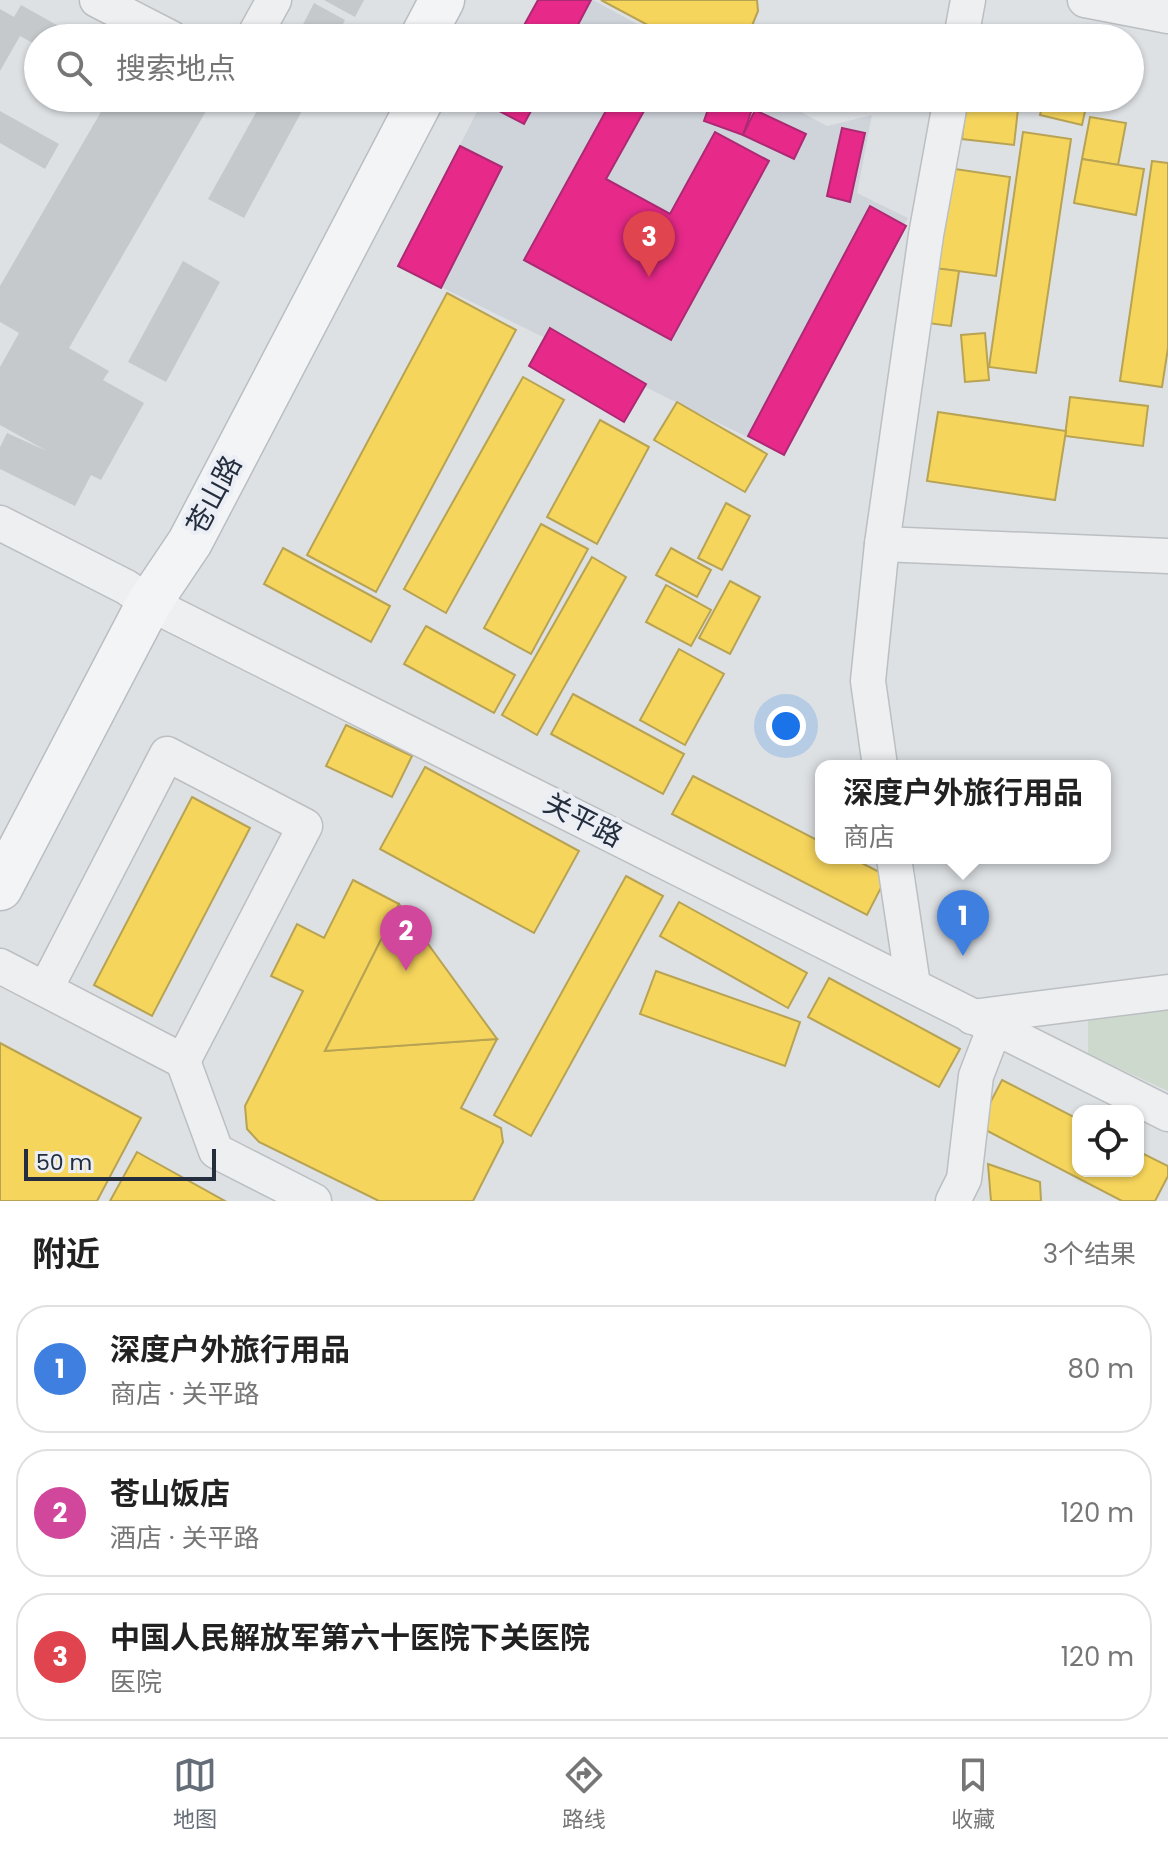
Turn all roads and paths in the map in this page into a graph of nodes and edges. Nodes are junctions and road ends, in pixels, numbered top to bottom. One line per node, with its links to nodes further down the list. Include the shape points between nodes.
1 (97, 0): 8 (street)
2 (274, 0): 9 (street)
3 (442, 0): 10 (main road)
4 (473, 0): 11 (main road)
5 (968, 0): 12 (street)
6 (1085, 0): 7 (street)
7 (1168, 16)
8 (144, 24)
9 (261, 24)
10 (429, 24)
11 (460, 24)
12 (964, 24)
13 (384, 112): 19 (main road, 苍山路, via 164,530)
14 (415, 112): 19 (main road, 苍山路, via 190,542)
15 (948, 112): 17 (street)
16 (0, 523): 19 (street, 关平路)
17 (882, 544): 18 (street); 20 (street, via 868,681)
18 (1168, 556)
19 (137, 595): 21 (main road, 苍山路); 23 (main road, 苍山路); 25 (street, 关平路)
20 (879, 760)
21 (0, 825)
22 (895, 864): 25 (street)
23 (0, 888)
24 (0, 966): 26 (street)
25 (913, 985): 28 (street, 关平路)
26 (46, 988): 29 (street); 29 (street, via 167,754 305,826)
27 (1168, 992): 28 (street)
28 (983, 1023): 30 (street, 关平路); 32 (street, via 964,1179)
29 (183, 1061): 31 (street, via 216,1151)
30 (1168, 1114)
31 (314, 1201)
32 (953, 1201)

